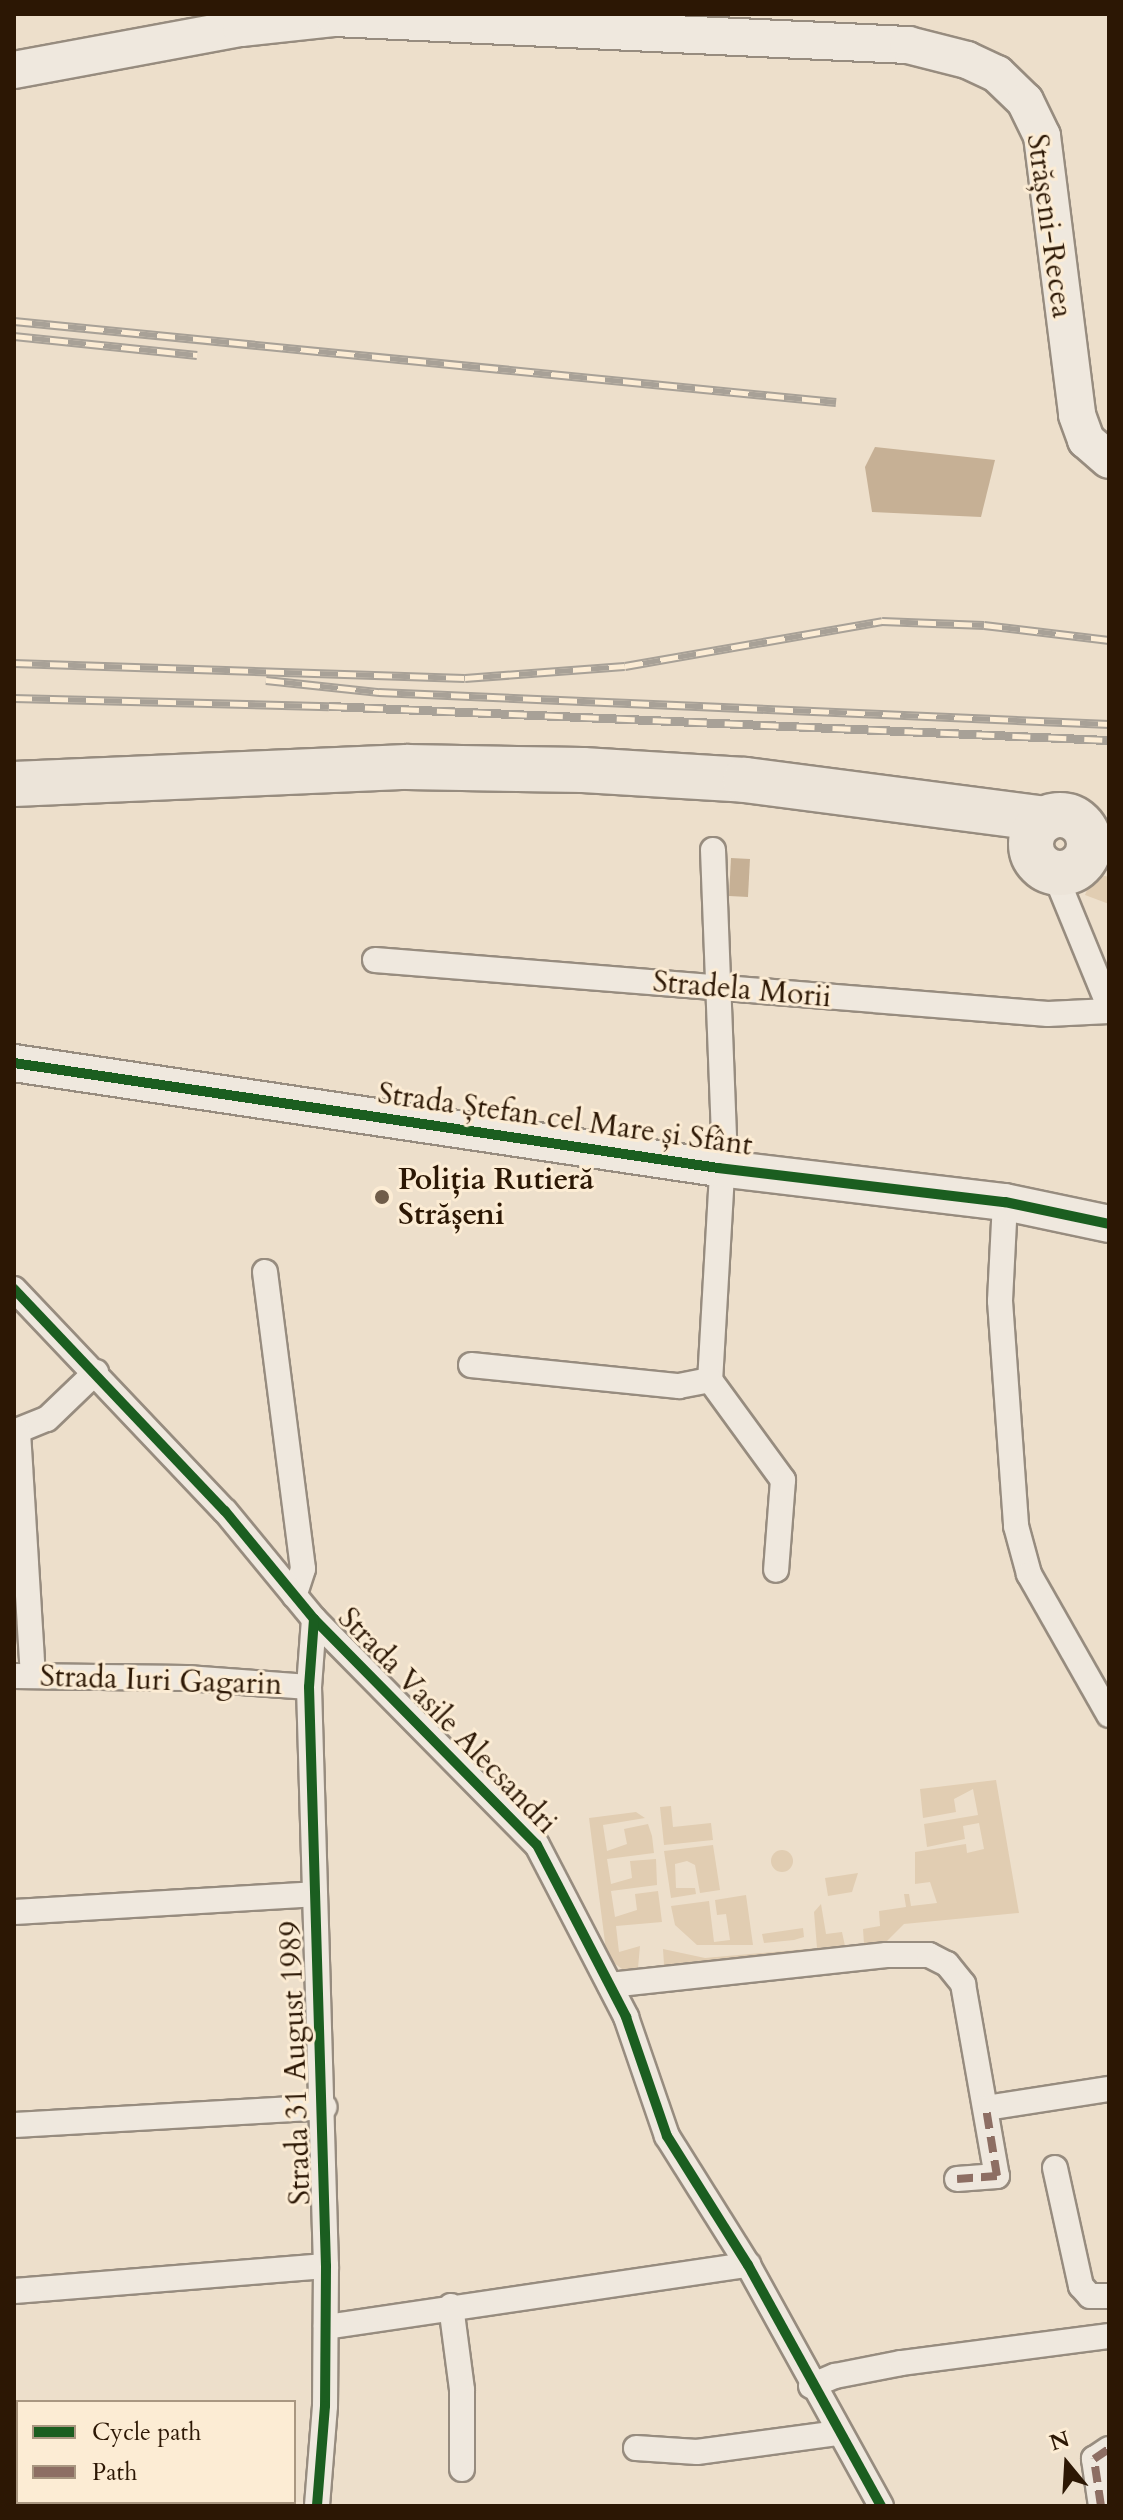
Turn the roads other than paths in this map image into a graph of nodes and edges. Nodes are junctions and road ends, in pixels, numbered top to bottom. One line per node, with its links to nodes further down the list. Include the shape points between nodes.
1 (14, 70): 2 (main road, Strășeni-Recea, via 241,28 335,18 908,45 967,60 997,74 1025,101 1042,136 1077,415 1086,440)
2 (1109, 460)
3 (14, 784): 5 (highway, via 407,767 583,770 745,780 970,809)
4 (14, 808): 5 (highway, via 427,792 597,796 760,807)
5 (1074, 846): 9 (street, Stradela Morii)
6 (713, 850): 8 (street)
7 (375, 960): 8 (street, Stradela Morii)
8 (715, 989): 9 (street, Stradela Morii, via 1048,1014); 11 (street, via 724,1139)
9 (1109, 1009)
10 (14, 1063): 11 (main road, Strada Ștefan cel Mare și Sfânt)
11 (718, 1168): 12 (main road, Strada Ștefan cel Mare și Sfânt); 18 (street)
12 (1005, 1202): 13 (main road, Strada Ștefan cel Mare și Sfânt); 25 (street, via 1000,1301 1016,1526 1029,1574)
13 (1109, 1224)
14 (265, 1272): 21 (street, via 303,1569)
15 (14, 1289): 17 (street, Strada Vasile Alecsandri)
16 (471, 1365): 18 (street, via 679,1386)
17 (96, 1372): 19 (street, via 47,1419); 21 (street, Strada Vasile Alecsandri, via 225,1511)
18 (710, 1380): 20 (street, via 783,1480)
19 (16, 1432): 23 (street)
20 (776, 1570)
21 (294, 1596): 22 (street, Strada Vasile Alecsandri)
22 (314, 1619): 24 (street, Strada 31 August 1989); 28 (street, Strada Vasile Alecsandri, via 525,1829 563,1887)
23 (23, 1676): 24 (street, Strada Iuri Gagarin)
24 (309, 1687): 26 (street, Strada 31 August 1989)
25 (1109, 1715)
26 (314, 1894): 27 (street); 30 (street, Strada 31 August 1989)
27 (14, 1912)
28 (610, 1985): 31 (street, via 771,1965 929,1955 947,1964 963,1984); 35 (street, Strada Vasile Alecsandri, via 667,2136)
29 (1109, 2089): 31 (street)
30 (324, 2107): 32 (street); 36 (street, Strada 31 August 1989)
31 (986, 2108): 34 (street, via 997,2176)
32 (14, 2125)
33 (1055, 2168): 38 (street, via 1081,2286 1090,2296)
34 (957, 2179)
35 (748, 2265): 39 (street); 42 (street, Strada Vasile Alecsandri)
36 (326, 2266): 37 (street); 40 (street, Strada 31 August 1989)
37 (14, 2291)
38 (1109, 2296)
39 (451, 2306): 40 (street); 46 (street, via 462,2390)
40 (326, 2327): 47 (street, Strada 31 August 1989)
41 (1109, 2336): 42 (street, via 901,2363)
42 (811, 2386): 43 (street, Strada Vasile Alecsandri)
43 (837, 2433): 44 (street, via 697,2452); 48 (street, Strada Vasile Alecsandri)
44 (636, 2448)
45 (1109, 2449): 49 (street, via 1094,2459)
46 (462, 2469)
47 (317, 2506)
48 (881, 2506)
49 (1101, 2506)

